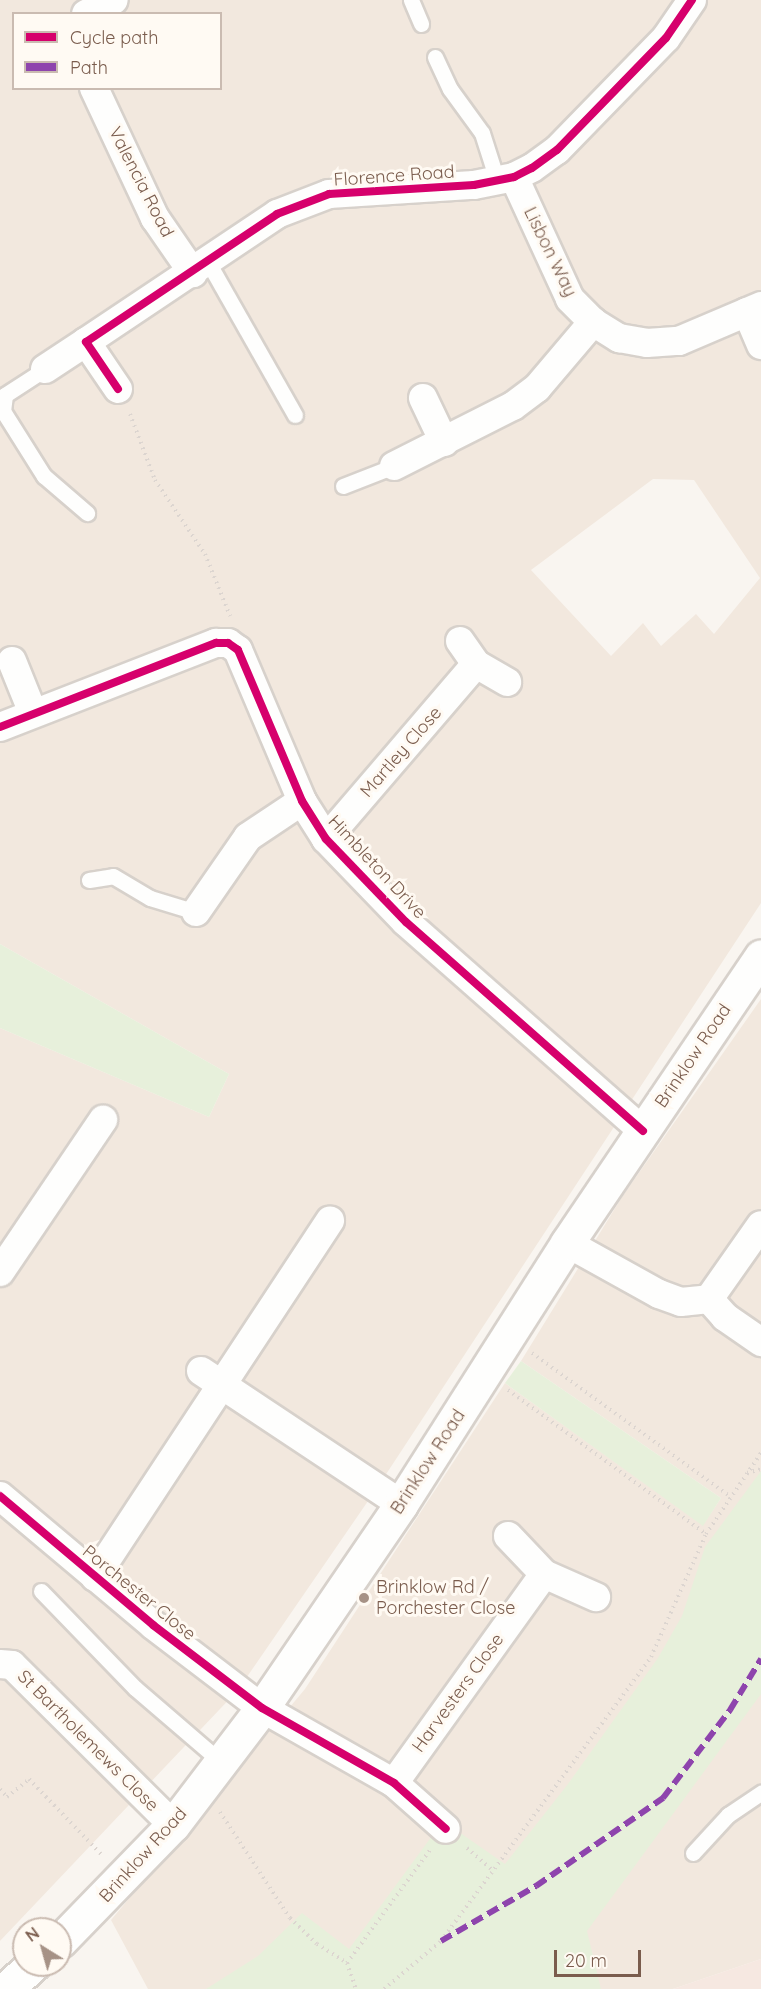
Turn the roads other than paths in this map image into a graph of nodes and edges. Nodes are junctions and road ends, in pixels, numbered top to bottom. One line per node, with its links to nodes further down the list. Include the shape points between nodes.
1 (411, 0): 3 (lane)
2 (692, 0): 6 (street, Florence Road, via 666,38 557,150)
3 (422, 24)
4 (435, 57): 6 (lane, via 450,89 482,133)
5 (95, 90): 7 (street, Valencia Road, via 155,218)
6 (506, 179): 7 (street, Florence Road, via 474,185 329,195 277,214); 9 (street, Lisbon Way, via 570,299)
7 (200, 268): 10 (street, Florence Road); 15 (lane)
8 (754, 309): 9 (street, Lisbon Way, via 679,340 647,343 619,338); 11 (street)
9 (593, 322): 16 (street, via 537,388 480,425)
10 (86, 342): 12 (street, Florence Road); 13 (street)
11 (761, 345)
12 (45, 369): 19 (lane, via 5,395 3,411 44,476)
13 (118, 389)
14 (423, 398): 16 (street)
15 (296, 415)
16 (444, 442): 17 (street)
17 (394, 466): 18 (lane)
18 (343, 486)
19 (87, 513)
20 (460, 641): 22 (street)
21 (12, 662): 24 (street)
22 (476, 664): 23 (street); 27 (street, Martley Close)
23 (507, 682)
24 (33, 713): 25 (street); 26 (street, Himbleton Drive, via 216,643 228,643 238,650)
25 (0, 727)
26 (302, 801): 27 (street, Himbleton Drive); 29 (street, via 248,837)
27 (326, 839): 32 (street, Himbleton Drive, via 406,922)
28 (89, 880): 29 (lane, via 113,876 150,898)
29 (196, 912)
30 (761, 957): 32 (main road, Brinklow Road)
31 (104, 1120): 36 (street)
32 (643, 1131): 35 (main road, Brinklow Road)
33 (330, 1220): 39 (street, Porchester Close)
34 (761, 1225): 37 (street)
35 (567, 1243): 37 (street, via 659,1294 681,1302); 41 (main road, Brinklow Road)
36 (0, 1272)
37 (709, 1299): 38 (street, via 726,1317)
38 (761, 1342)
39 (212, 1378): 41 (street); 44 (street, Porchester Close)
40 (0, 1496): 44 (street, Porchester Close)
41 (401, 1504): 48 (main road, Brinklow Road)
42 (508, 1536): 43 (street)
43 (544, 1574): 46 (street); 50 (street, Harvesters Close)
44 (95, 1577): 48 (street, Porchester Close)
45 (41, 1591): 49 (lane)
46 (596, 1597)
47 (0, 1664): 52 (street, St Bartholemews Close, via 12,1665)
48 (262, 1708): 49 (main road, Brinklow Road); 50 (street)
49 (212, 1774): 52 (main road, Brinklow Road)
50 (394, 1783): 53 (street)
51 (761, 1793): 54 (lane, via 728,1815)
52 (173, 1825): 55 (main road, Brinklow Road)
53 (446, 1829)
54 (693, 1853)
55 (72, 1929)
56 (20, 1977): 57 (main road)
57 (6, 1989)

